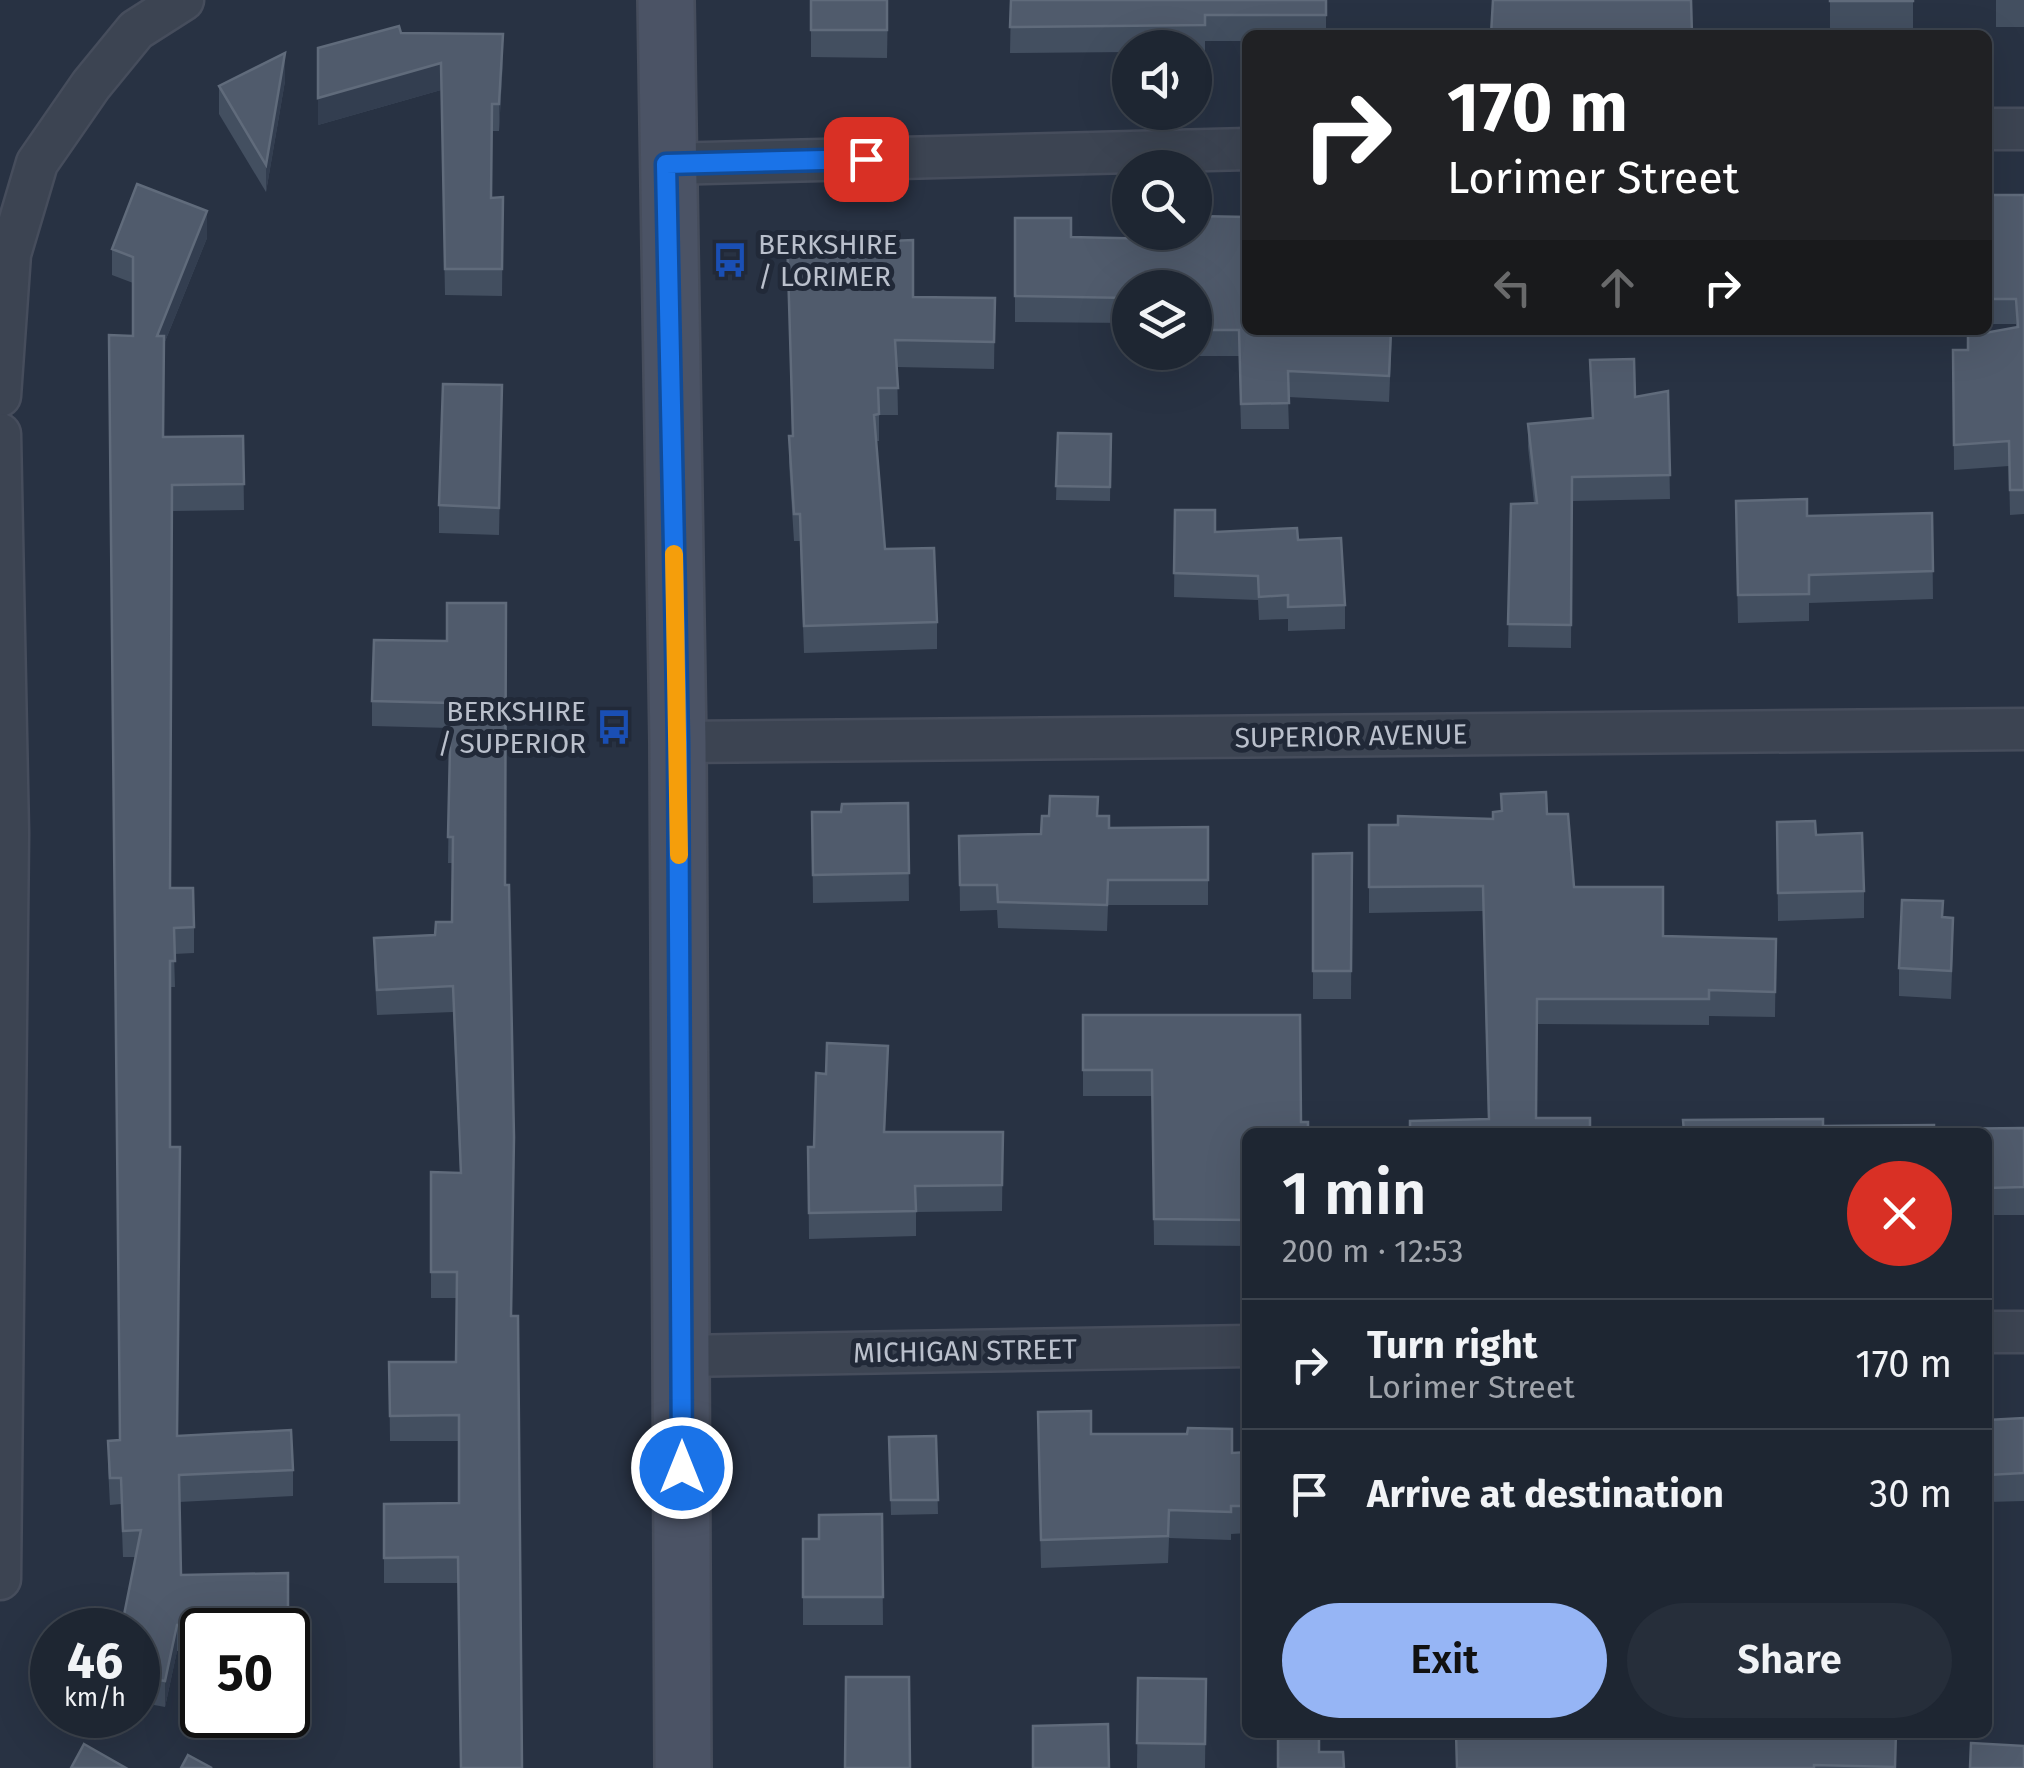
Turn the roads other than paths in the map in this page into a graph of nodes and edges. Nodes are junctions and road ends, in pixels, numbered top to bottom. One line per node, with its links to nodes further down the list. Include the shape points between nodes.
1 (184, 0): 7 (street, via 136,30 37,164 10,254)
2 (666, 0): 6 (main road)
3 (1992, 129): 4 (street)
4 (2024, 129)
5 (1242, 149): 6 (street)
6 (666, 164): 10 (main road)
7 (0, 396)
8 (0, 434): 15 (street, via 8,833)
9 (2024, 728): 10 (street, SUPERIOR AVENUE)
10 (678, 742): 14 (main road)
11 (1992, 1332): 12 (street)
12 (2024, 1332)
13 (1242, 1346): 14 (street, MICHIGAN STREET)
14 (683, 1356): 16 (main road)
15 (0, 1579)
16 (682, 1768)

